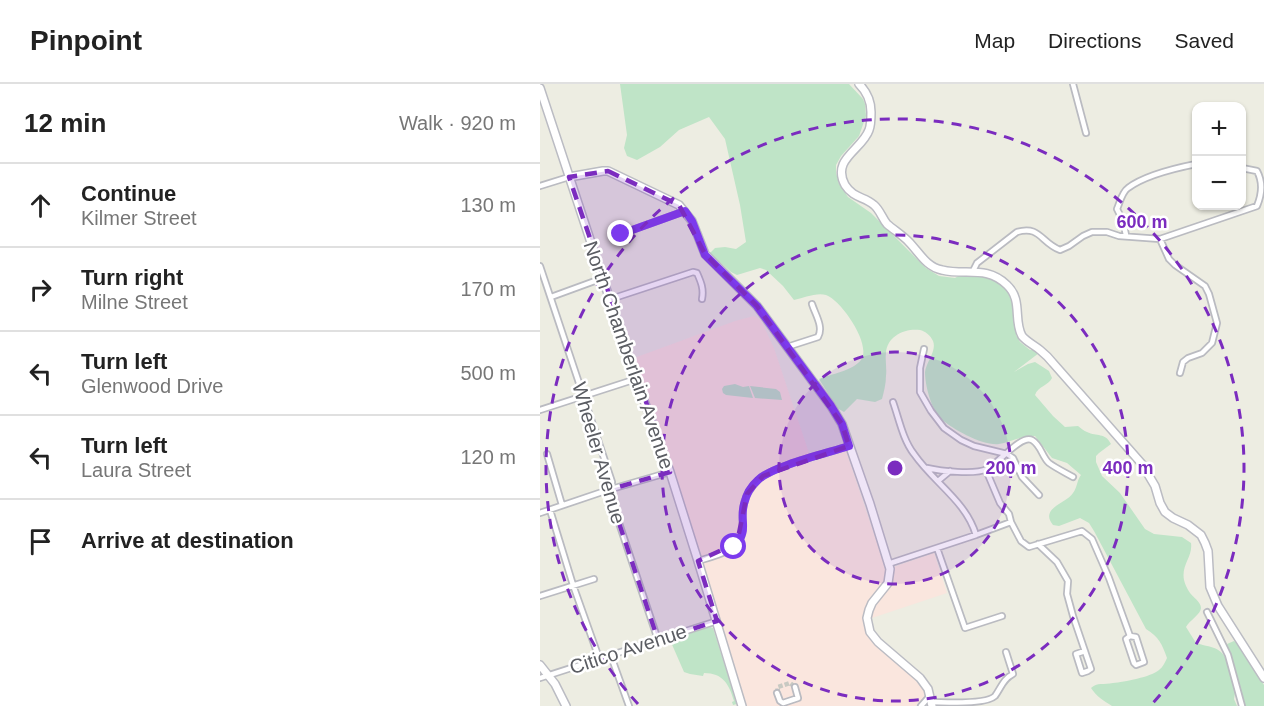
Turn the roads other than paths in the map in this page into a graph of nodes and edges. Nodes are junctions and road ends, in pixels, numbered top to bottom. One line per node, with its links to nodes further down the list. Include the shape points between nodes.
1 (1073, 84): 5 (street)
2 (862, 85): 17 (street, via 871,105 869,131 842,166 845,183 853,195 877,207 886,223 930,265 941,270)
3 (540, 88): 4 (street, North Chamberlain Avenue)
4 (542, 103): 8 (street, North Chamberlain Avenue)
5 (1086, 134)
6 (1192, 165): 14 (street, via 1157,174 1126,189 1117,208)
7 (1246, 169): 11 (street, via 1257,171 1261,196 1257,206)
8 (569, 177): 9 (street); 12 (street, via 608,171); 18 (street, North Chamberlain Avenue)
9 (540, 186)
10 (1245, 210): 15 (street)
11 (1246, 210)
12 (685, 211): 13 (street); 23 (street, via 705,255 757,306)
13 (621, 234)
14 (1126, 235): 15 (street); 17 (street, via 1092,232 1060,250 1033,230 1024,230 977,263)
15 (1160, 239): 25 (street, via 1169,259 1205,286 1217,323 1212,343 1183,362)
16 (540, 266): 19 (street, Wheeler Avenue)
17 (973, 271): 64 (street, via 993,275 1007,284 1017,304 1022,335 1053,363 1142,464 1165,512 1201,535 1208,551 1210,587 1218,606)
18 (603, 278): 19 (street); 21 (street, North Chamberlain Avenue)
19 (551, 297): 27 (street, Wheeler Avenue)
20 (702, 298): 21 (street, via 701,284 693,272)
21 (610, 299): 26 (street, North Chamberlain Avenue)
22 (812, 304): 23 (street, via 821,333)
23 (787, 347): 30 (street, via 831,406)
24 (924, 349): 31 (street, via 920,392 931,411 961,440)
25 (1180, 374)
26 (636, 379): 27 (street); 36 (street, North Chamberlain Avenue)
27 (584, 395): 29 (street); 39 (street, Wheeler Avenue, via 612,482)
28 (893, 402): 33 (street, via 912,452)
29 (540, 410)
30 (849, 446): 48 (street, via 763,476 747,494 742,536 737,543 729,550); 49 (street)
31 (1007, 453): 34 (street); 37 (street, via 1026,439 1032,440 1051,465); 40 (street)
32 (547, 454): 41 (street)
33 (927, 468): 35 (street); 38 (street)
34 (986, 470): 35 (street); 44 (street)
35 (950, 471): 38 (street)
36 (670, 472): 39 (street); 48 (street, North Chamberlain Avenue)
37 (1073, 477)
38 (938, 481): 45 (street, via 967,514)
39 (608, 490): 41 (street); 57 (street, Wheeler Avenue)
40 (1039, 495)
41 (562, 505): 42 (street)
42 (550, 510): 43 (street); 51 (street)
43 (540, 513)
44 (1011, 522): 45 (street); 46 (street, via 1021,541 1029,547)
45 (976, 535): 47 (street)
46 (1038, 544): 56 (street, via 1082,531 1092,539); 58 (street, via 1057,562 1068,581 1067,594)
47 (937, 548): 49 (street); 54 (street, via 965,628)
48 (698, 561): 55 (street, North Chamberlain Avenue)
49 (888, 564): 68 (street, via 888,583 872,603 867,618 870,632 920,678)
50 (594, 579): 51 (street)
51 (573, 585): 52 (street); 61 (street)
52 (540, 596)
53 (1207, 612): 74 (street, via 1228,655)
54 (1002, 616)
55 (717, 621): 57 (street, Citico Avenue); 71 (street, North Chamberlain Avenue)
56 (1130, 636): 56 (street, via 1126,639 1136,665 1144,662 1136,637)
57 (658, 640): 60 (street, Citico Avenue)
58 (1084, 651): 58 (street, via 1076,654 1082,673 1091,669)
59 (1006, 652): 68 (street, via 1013,674 994,698)
60 (612, 656): 61 (street, Citico Avenue); 70 (street)
61 (599, 658): 63 (street, Citico Avenue)
62 (540, 665): 63 (street)
63 (544, 676): 69 (street, via 555,684)
64 (1264, 678)
65 (795, 687): 67 (street)
66 (777, 693): 67 (street, via 783,703)
67 (798, 698): 72 (street)
68 (932, 702): 73 (street)
69 (566, 706)
70 (629, 706)
71 (742, 706)
72 (801, 706)
73 (921, 706)
74 (1242, 706)

